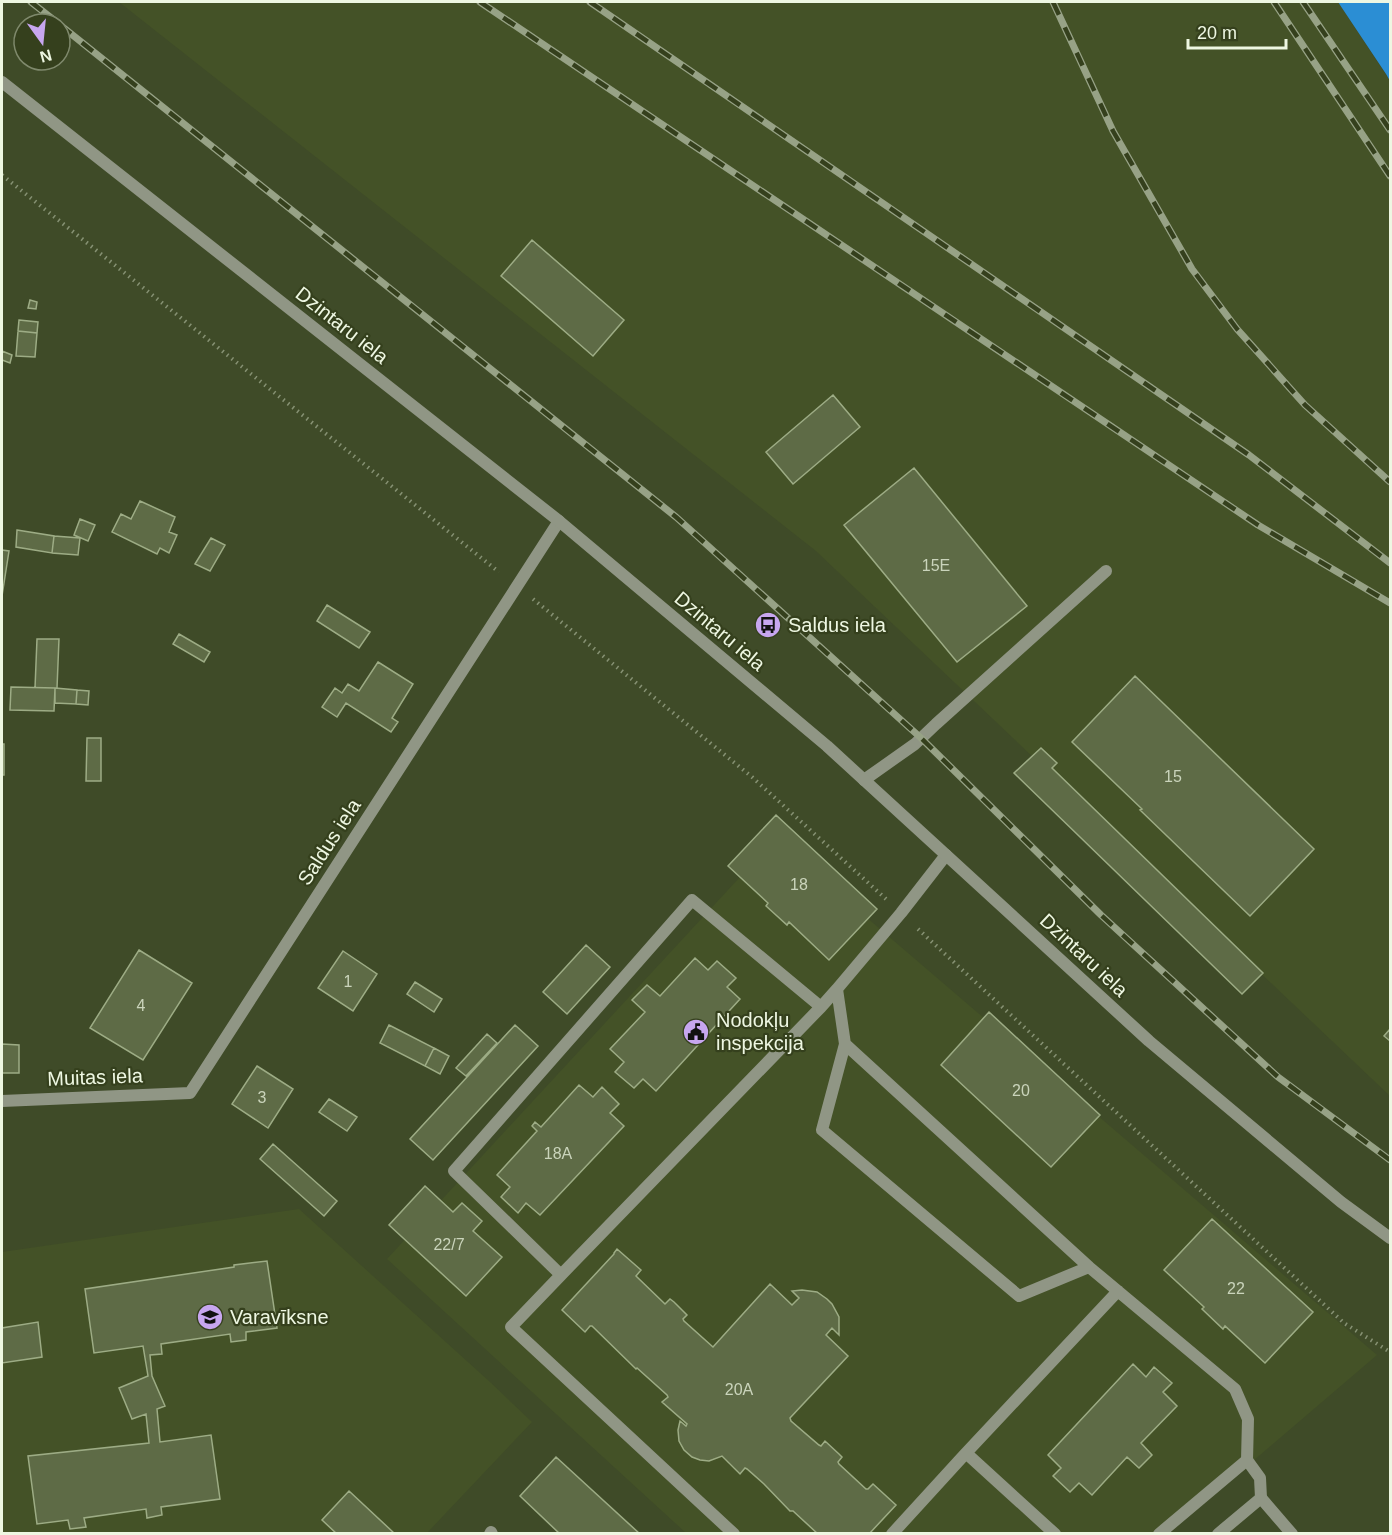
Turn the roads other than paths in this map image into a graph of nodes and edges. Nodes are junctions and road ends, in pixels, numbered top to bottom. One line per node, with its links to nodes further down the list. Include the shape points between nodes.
1 (2, 82): 2 (street, Dzintaru iela)
2 (560, 521): 4 (street, Dzintaru iela); 9 (street, Saldus iela)
3 (1106, 571): 4 (street, via 915,744)
4 (864, 780): 5 (street, Dzintaru iela)
5 (946, 855): 6 (street); 11 (street, Dzintaru iela, via 1149,1041 1341,1202)
6 (837, 989): 7 (street); 8 (street)
7 (821, 1007): 13 (street); 13 (street, via 692,900 454,1171)
8 (845, 1044): 12 (street); 12 (street, via 822,1130 1019,1296)
9 (190, 1093): 10 (street, Muitas iela)
10 (2, 1101)
11 (1390, 1238)
12 (1089, 1267): 14 (street)
13 (561, 1275): 18 (street, via 511,1327)
14 (1118, 1291): 15 (street); 16 (street, via 1235,1389 1248,1419)
15 (966, 1453): 19 (street); 20 (street)
16 (1247, 1460): 17 (street, via 1260,1478); 21 (street)
17 (1261, 1498): 22 (street); 23 (street)
18 (734, 1533)
19 (892, 1533)
20 (1055, 1533)
21 (1159, 1533)
22 (1218, 1533)
23 (1292, 1533)

